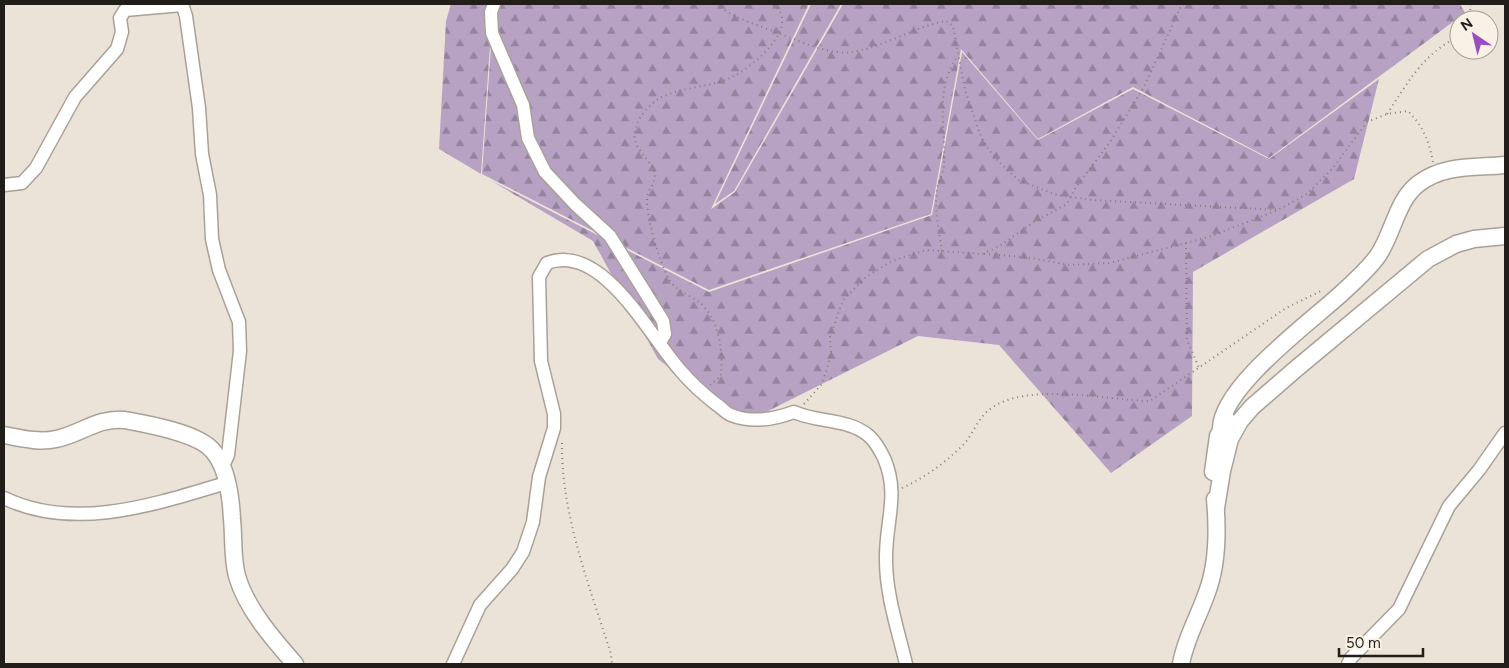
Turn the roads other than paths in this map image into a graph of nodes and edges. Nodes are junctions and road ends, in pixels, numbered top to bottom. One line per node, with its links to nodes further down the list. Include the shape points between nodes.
1 (182, 4): 4 (street, via 125,10 120,18 122,32 117,49 75,98 36,168 22,183); 10 (street, via 210,195 212,239 219,270 238,322 240,351)
2 (494, 4): 6 (street, via 492,33 524,104 528,138 546,172 610,236 627,261 663,321 665,334)
3 (1505, 165): 7 (street, via 1457,168 1433,174 1416,186 1402,206 1377,257 1268,360 1253,379)
4 (4, 184)
5 (1505, 236): 7 (street, via 1456,244 1428,260 1297,368)
6 (660, 342): 14 (street, via 629,303 598,272 558,259 547,263 539,277 541,360 554,414 554,428 543,462 533,522 523,552 480,605); 15 (street, via 679,370 730,415 779,418 794,412 846,424 870,437 885,461 893,492 886,559 889,592)
7 (1237, 411): 12 (street); 12 (street, via 1214,460)
8 (1505, 433): 17 (street, via 1449,506 1399,609)
9 (4, 434): 10 (street, via 55,440 104,420 125,420 201,441 213,450)
10 (224, 475): 11 (street, via 169,500 126,510 78,514); 13 (street, via 232,519 234,563 242,590)
11 (4, 498)
12 (1216, 508): 16 (street, via 1212,575)
13 (295, 664)
14 (453, 664)
15 (906, 664)
16 (1181, 664)
17 (1348, 664)

